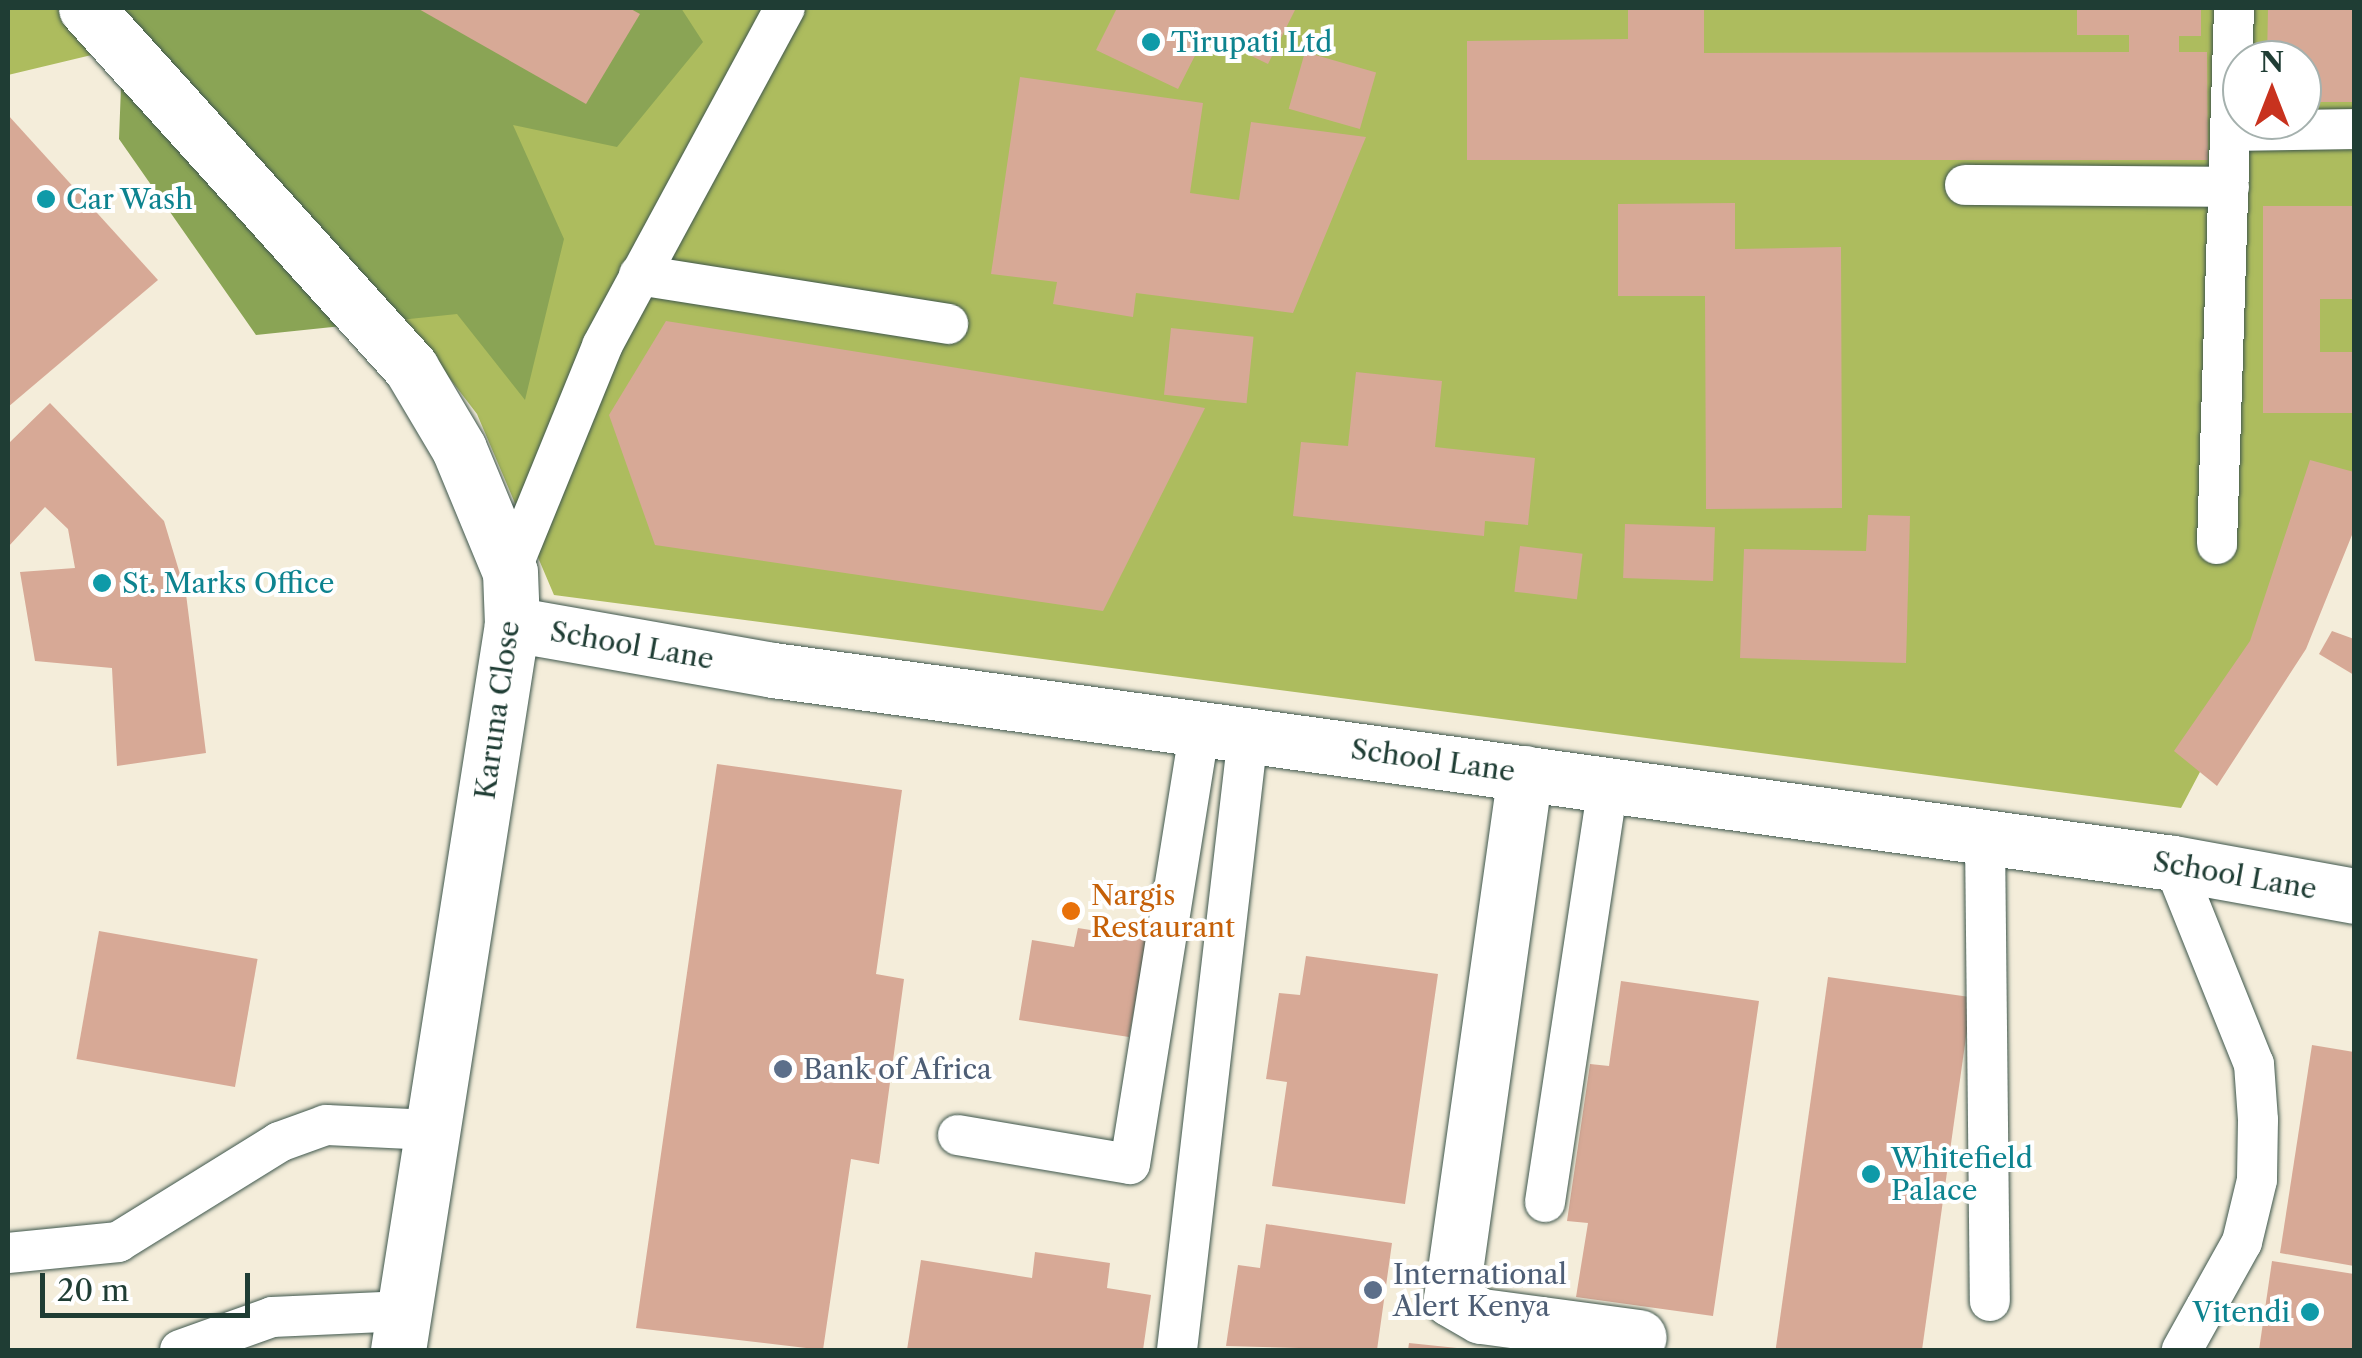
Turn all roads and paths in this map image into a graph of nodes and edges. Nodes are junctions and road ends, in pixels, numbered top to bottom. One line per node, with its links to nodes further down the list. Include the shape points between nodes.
1 (86, 8): 13 (street, via 410,368 458,449)
2 (785, 8): 10 (lane, Karuna Close)
3 (2234, 8): 4 (lane)
4 (2234, 40)
5 (2354, 129): 6 (lane)
6 (2322, 130)
7 (2232, 140): 9 (lane)
8 (1965, 185): 9 (lane)
9 (2229, 187): 12 (lane)
10 (639, 276): 11 (lane); 13 (lane, Karuna Close, via 602,346)
11 (948, 324)
12 (2218, 544)
13 (511, 598): 14 (street, School Lane, via 773,670); 20 (street, Karuna Close)
14 (1224, 731): 15 (street, School Lane); 21 (lane, via 1130,1164); 28 (lane)
15 (1525, 773): 16 (street, School Lane); 26 (street, via 1451,1298 1481,1316)
16 (1608, 785): 17 (street, School Lane); 22 (lane)
17 (1984, 837): 18 (street, School Lane); 24 (lane)
18 (2173, 862): 19 (street, School Lane); 29 (lane, via 2254,1064 2258,1120 2257,1180 2242,1242)
19 (2354, 896)
20 (432, 1130): 23 (lane, via 326,1125 280,1142 118,1242); 25 (street, Karuna Close)
21 (958, 1135)
22 (1544, 1202)
23 (8, 1253)
24 (1990, 1301)
25 (401, 1331): 27 (lane, via 272,1317)
26 (1639, 1337)
27 (180, 1350)
28 (1177, 1350)
29 (2182, 1350)

